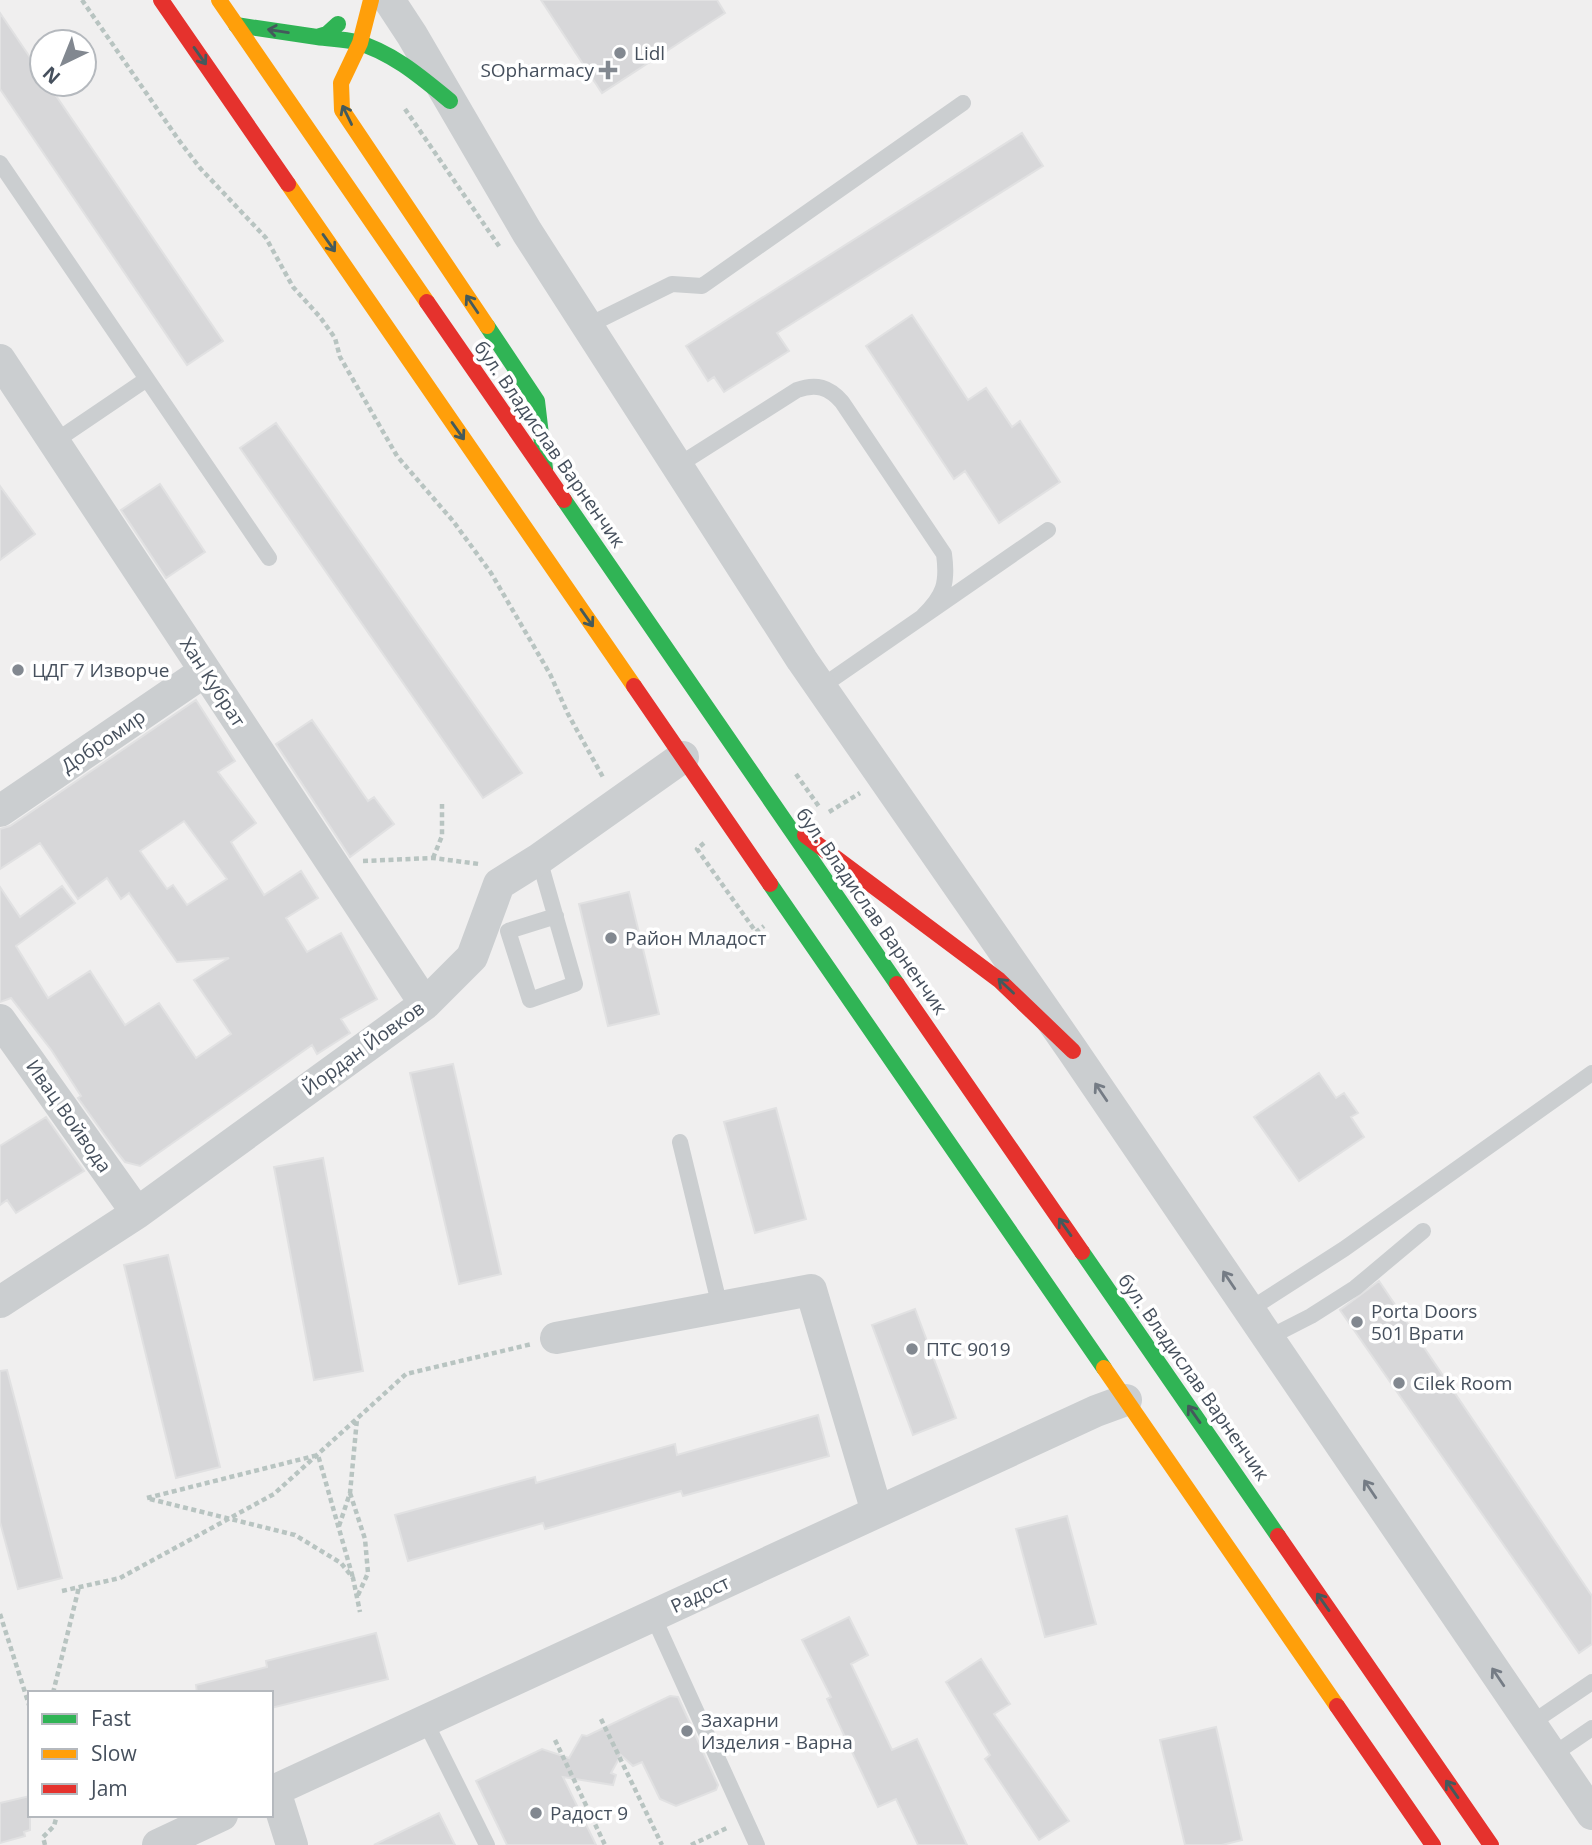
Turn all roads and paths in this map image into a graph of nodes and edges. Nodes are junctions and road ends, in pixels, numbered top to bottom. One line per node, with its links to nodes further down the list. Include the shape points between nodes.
1 (82, 0): 27 (path, via 200,168 267,238 293,287 335,338 346,367 397,456 491,573 550,674 608,785)
2 (161, 0): 23 (main road, one-way to 23)
3 (219, 0): 6 (main road, бул. Владислав Варненчик)
4 (389, 2): 8 (main road); 9 (street)
5 (346, 8): 7 (main road, via 336,28)
6 (236, 25): 7 (main road, one-way to 6); 17 (main road, бул. Владислав Варненчик)
7 (317, 37): 8 (main road)
8 (360, 43): 9 (main road, via 412,71); 17 (main road, one-way to 8, via 537,401 342,110 341,83)
9 (450, 102): 12 (street)
10 (963, 103): 12 (lane, via 702,286 671,284)
11 (0, 163): 14 (lane)
12 (587, 326): 16 (street)
13 (0, 360): 15 (street, Хан Кубрат)
14 (147, 379): 15 (lane); 19 (lane)
15 (54, 442): 21 (street, Хан Кубрат)
16 (677, 466): 20 (lane, via 797,390 827,388 842,402 944,554 944,589); 22 (street)
17 (546, 475): 29 (main road, бул. Владислав Варненчик)
18 (1048, 530): 20 (lane)
19 (269, 558)
20 (923, 616): 22 (lane)
21 (205, 671): 28 (street, Добромир); 33 (street, Хан Кубрат)
22 (821, 687): 25 (street)
23 (683, 757): 27 (street, Йордан Йовков); 49 (main road)
24 (796, 774): 25 (path, via 825,814)
25 (885, 779): 39 (street)
26 (442, 804): 31 (path, via 442,836)
27 (614, 806): 32 (street, Йордан Йовков)
28 (0, 811)
29 (785, 821): 39 (main road, one-way to 29, via 999,980); 86 (main road, бул. Владислав Варненчик, one-way to 29)
30 (697, 849): 36 (path)
31 (433, 858): 33 (path); 34 (path)
32 (539, 859): 35 (lane); 37 (street, Йордан Йовков, via 499,884 472,957)
33 (332, 863): 37 (street, Хан Кубрат)
34 (487, 865)
35 (556, 916): 35 (lane, via 575,984 530,1000 508,931)
36 (756, 932)
37 (425, 1004): 42 (street, Йордан Йовков)
38 (0, 1020): 42 (street, Ивац Войвода)
39 (1073, 1051): 46 (street, one-way to 39)
40 (1592, 1073): 46 (lane, via 1344,1249)
41 (680, 1142): 45 (lane)
42 (137, 1213): 44 (street, Йордан Йовков)
43 (1423, 1231): 48 (lane, via 1355,1288)
44 (0, 1303)
45 (720, 1307): 47 (street); 53 (street, via 811,1290)
46 (1249, 1310): 48 (street)
47 (556, 1338): 50 (path, via 406,1374)
48 (1268, 1338): 68 (street, one-way to 48)
49 (1126, 1400): 53 (street, Радост); 85 (main road)
50 (357, 1419): 51 (path); 52 (path)
51 (318, 1455): 54 (path, via 274,1494); 54 (path, via 147,1499); 55 (path)
52 (350, 1493): 55 (path); 59 (path, via 365,1539 368,1573)
53 (877, 1512): 62 (street, Радост)
54 (229, 1519): 56 (path, via 295,1535 341,1563); 57 (path, via 120,1578)
55 (338, 1527): 56 (path)
56 (353, 1578): 59 (path)
57 (79, 1587): 58 (path); 64 (path)
58 (62, 1591)
59 (357, 1595): 60 (path)
60 (360, 1612)
61 (0, 1614): 65 (path)
62 (653, 1616): 67 (street, Радост); 76 (lane)
63 (1592, 1682): 68 (lane)
64 (53, 1691)
65 (28, 1702)
66 (600, 1719): 82 (path)
67 (425, 1721): 72 (street, Радост); 80 (lane)
68 (1530, 1724): 71 (street)
69 (1592, 1728): 71 (lane)
70 (555, 1740): 81 (path)
71 (1551, 1756): 73 (street)
72 (273, 1792): 79 (street, Радост)
73 (1592, 1814)
74 (56, 1817): 77 (path, via 43,1837)
75 (218, 1817): 78 (street)
76 (745, 1819): 83 (path); 84 (lane)
77 (45, 1845)
78 (158, 1845)
79 (292, 1845)
80 (487, 1845)
81 (605, 1845)
82 (662, 1845)
83 (691, 1845)
84 (757, 1845)
85 (1433, 1845)
86 (1491, 1845)

